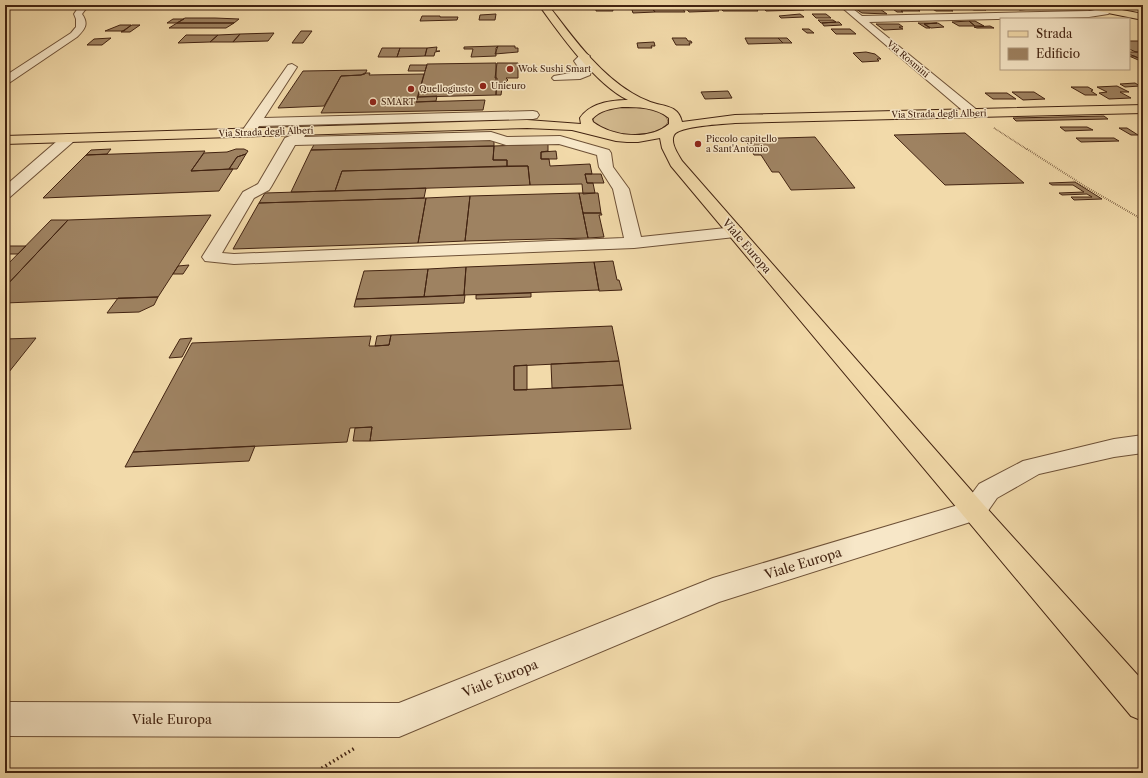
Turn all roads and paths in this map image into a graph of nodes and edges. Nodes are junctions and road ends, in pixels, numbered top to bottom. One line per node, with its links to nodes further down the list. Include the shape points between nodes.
1 (86, 5): 13 (street, via 78,14 81,28 74,36)
2 (543, 5): 10 (main road)
3 (843, 5): 9 (street, Via Rosmini)
4 (998, 5): 7 (street)
5 (1082, 5): 6 (main road)
6 (1108, 11): 7 (street, via 1089,14); 8 (main road)
7 (1018, 15): 9 (street)
8 (1143, 17)
9 (860, 19): 19 (street, Via Rosmini)
10 (585, 56): 12 (main road); 12 (street, via 580,61 586,73 558,78 574,78)
11 (292, 67): 22 (street)
12 (598, 70): 14 (main road)
13 (5, 80)
14 (608, 82): 15 (main road, via 634,100); 16 (main road, via 608,99)
15 (650, 105): 16 (main road, via 625,103); 18 (main road)
16 (596, 109): 20 (main road, Via Strada degli Alberi, via 563,118); 25 (main road, via 587,114 585,121)
17 (1143, 109): 19 (main road, Via Strada degli Alberi)
18 (670, 112): 21 (main road, Via Strada degli Alberi); 24 (main road, Viale Europa, via 676,118 676,125)
19 (973, 113): 21 (main road, Via Strada degli Alberi); 33 (path, via 1025,149)
20 (530, 119): 23 (main road, Via Strada degli Alberi); 25 (main road, Via Strada degli Alberi)
21 (735, 119): 24 (main road, Via Strada degli Alberi, via 689,124)
22 (255, 122): 23 (street); 26 (street)
23 (405, 123): 27 (main road, Via Strada degli Alberi)
24 (671, 130): 29 (main road, Viale Europa, via 647,137); 31 (main road, Viale Europa, via 666,137)
25 (596, 131): 29 (main road, Viale Europa)
26 (248, 133): 27 (main road, Via Strada degli Alberi); 28 (main road, Via Strada degli Alberi)
27 (295, 136): 35 (street, via 490,136 506,141 560,140 604,152 606,167 621,189); 35 (street, via 264,187 248,195 211,257 234,259)
28 (69, 138): 30 (main road, Via Strada degli Alberi); 32 (street)
29 (626, 138): 31 (main road, Viale Europa, via 654,149)
30 (5, 140)
31 (676, 163): 34 (main road, Viale Europa)
32 (5, 194)
33 (1143, 220)
34 (735, 232): 35 (street); 37 (main road, Viale Europa)
35 (634, 243)
36 (1143, 444): 37 (street, via 1032,467 988,491)
37 (974, 511): 38 (main road, Viale Europa); 39 (street, Viale Europa, via 713,591 399,720)
38 (1143, 705)
39 (5, 719)

